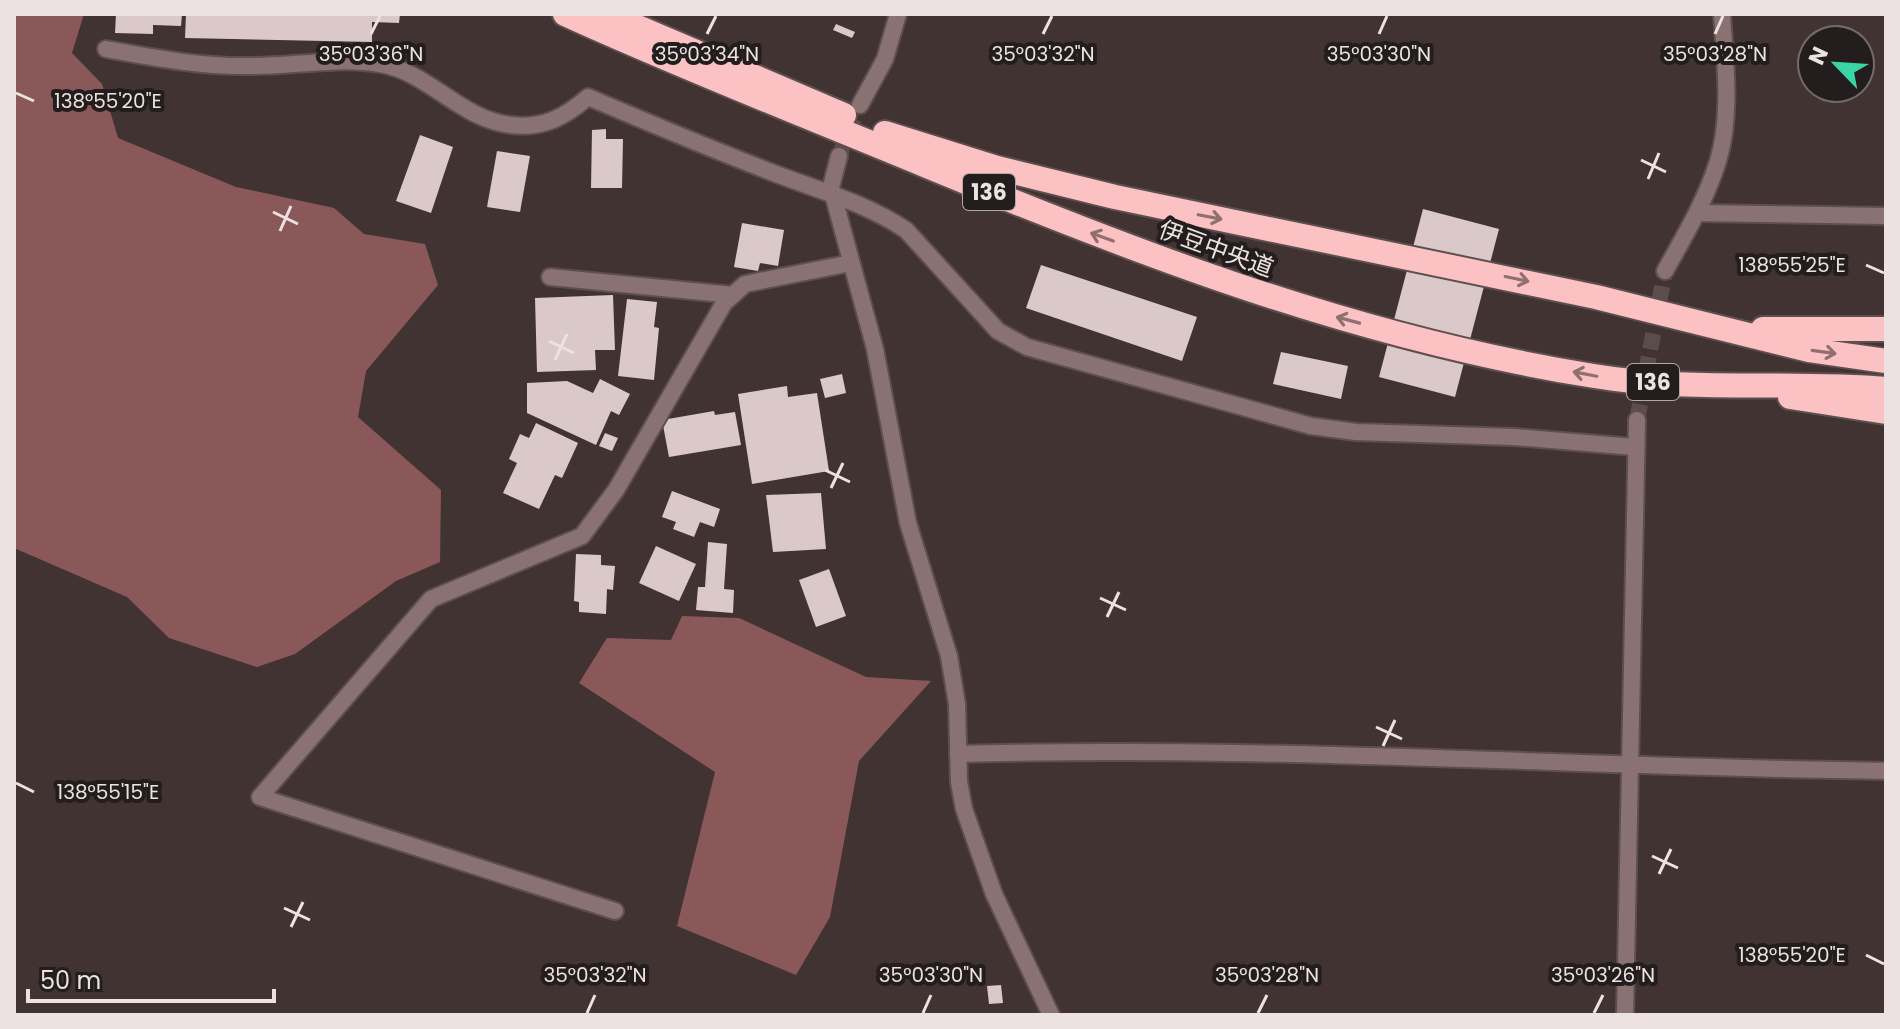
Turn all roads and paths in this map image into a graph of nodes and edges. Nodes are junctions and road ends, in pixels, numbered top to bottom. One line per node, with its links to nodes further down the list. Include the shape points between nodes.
1 (565, 14): 18 (highway, 伊豆中央道 / 136, one-way to 1, via 1590,376 1291,306 1043,215 707,79)
2 (607, 14): 15 (highway, 伊豆中央道 / 136, one-way to 15, via 898,138 997,168 1596,297)
3 (898, 14): 6 (street, via 885,59)
4 (1722, 14): 9 (street, via 1725,115 1719,159)
5 (106, 49): 8 (street, via 189,64 376,63 410,72 468,110 507,125 535,127 558,119 588,97)
6 (860, 105)
7 (839, 156): 8 (street)
8 (832, 192): 11 (street); 22 (street, via 906,230 998,331 1027,347 1311,426)
9 (1697, 213): 10 (street); 12 (street)
10 (1886, 216)
11 (851, 263): 14 (street, via 745,284); 23 (street, via 875,349 908,523 949,656)
12 (1665, 271)
13 (550, 277): 14 (street)
14 (733, 295): 26 (street, via 616,490 582,536 431,599 260,797)
15 (1712, 328): 16 (highway); 17 (highway, 伊豆中央道 / 136, one-way to 17)
16 (1886, 329)
17 (1886, 361)
18 (1727, 386): 19 (highway, 伊豆中央道 / 136); 20 (highway, 136)
19 (1886, 389)
20 (1886, 412)
21 (1637, 420): 22 (street)
22 (1634, 447): 24 (street)
23 (958, 754): 24 (street, via 1530,760); 27 (street, via 964,809 994,894)
24 (1631, 767): 25 (street); 28 (street)
25 (1886, 771)
26 (615, 911)
27 (1051, 1015)
28 (1625, 1015)

